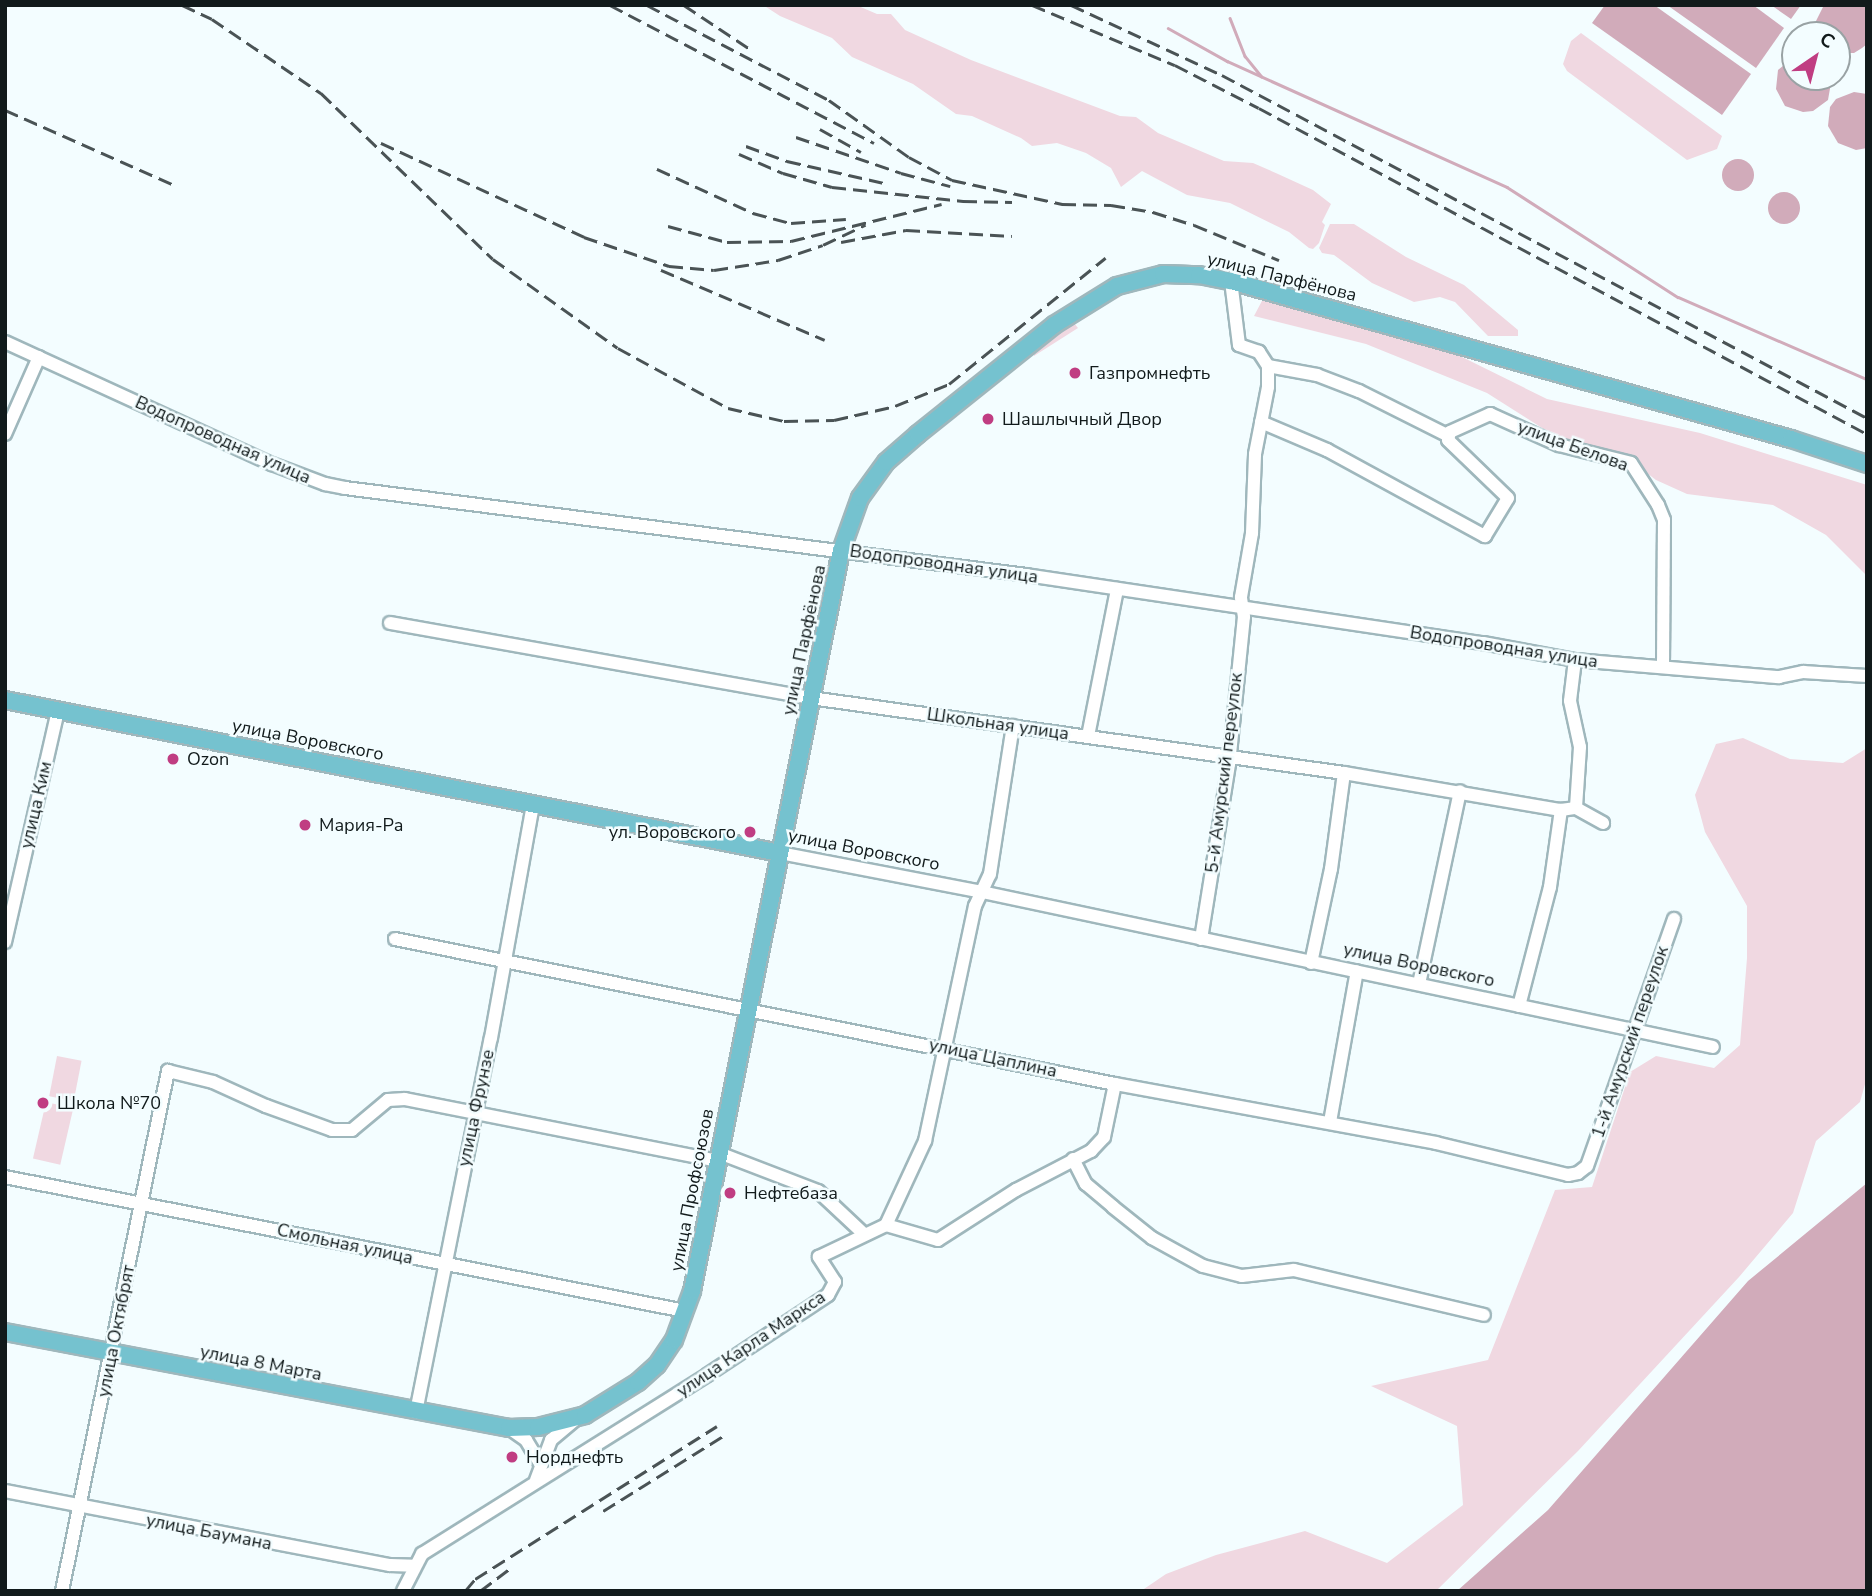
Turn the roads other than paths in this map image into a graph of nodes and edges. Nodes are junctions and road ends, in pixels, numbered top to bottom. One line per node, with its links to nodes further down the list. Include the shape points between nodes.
1 (1231, 281): 4 (street, via 1239,345 1259,352); 8 (main road, улица Парфёнова); 9 (main road, улица Парфёнова, via 1163,274 1117,286 1086,303 887,462 860,498)
2 (5, 342): 3 (street, Водопроводная улица)
3 (39, 357): 6 (street); 9 (street, Водопроводная улица, via 325,484)
4 (1268, 366): 5 (street, 5-й Амурский переулок); 7 (street, via 1359,391)
5 (1261, 422): 7 (street, via 1327,450 1485,536 1508,498); 11 (street, 5-й Амурский переулок)
6 (5, 434)
7 (1447, 435): 14 (street, улица Белова, via 1490,414 1559,445 1624,460 1636,468 1664,520)
8 (1867, 464)
9 (842, 551): 10 (street, Водопроводная улица); 16 (main road, улица Парфёнова)
10 (1117, 589): 11 (street, Водопроводная улица); 20 (street)
11 (1243, 607): 13 (street, Водопроводная улица); 21 (street, 5-й Амурский переулок)
12 (390, 623): 16 (street, Школьная улица)
13 (1575, 660): 14 (street, Водопроводная улица); 25 (street, via 1570,701 1580,747)
14 (1663, 667): 15 (street, Водопроводная улица, via 1779,677 1803,672)
15 (1867, 676)
16 (811, 698): 19 (street, Школьная улица); 28 (main road, улица Парфёнова)
17 (5, 700): 18 (main road, улица Воровского)
18 (58, 710): 24 (main road, улица Воровского); 33 (street, улица Ким)
19 (1013, 726): 20 (street, Школьная улица); 29 (street, via 990,874)
20 (1088, 736): 21 (street, Школьная улица)
21 (1227, 757): 22 (street, Школьная улица); 32 (street, 5-й Амурский переулок)
22 (1344, 773): 23 (street, Школьная улица); 35 (street, via 1331,869)
23 (1460, 791): 26 (street, Школьная улица); 37 (street)
24 (533, 804): 28 (main road, улица Воровского); 34 (street, улица Фрунзе)
25 (1576, 808): 26 (street, Школьная улица); 27 (street)
26 (1561, 810): 38 (street, via 1550,887)
27 (1603, 823)
28 (780, 853): 29 (street, улица Воровского); 39 (main road, улица Профсоюзов)
29 (982, 892): 32 (street, улица Воровского); 42 (street, via 975,906)
30 (1674, 919): 40 (street, 1-й Амурский переулок)
31 (395, 939): 34 (street, улица Цаплина)
32 (1201, 939): 35 (street, улица Воровского)
33 (5, 942)
34 (506, 960): 39 (street, улица Цаплина); 44 (street, улица Фрунзе)
35 (1311, 963): 36 (street, улица Воровского)
36 (1357, 971): 37 (street, улица Воровского); 45 (street)
37 (1419, 984): 38 (street, улица Воровского)
38 (1519, 1006): 40 (street, улица Воровского)
39 (748, 1008): 42 (street, улица Цаплина); 46 (main road, улица Профсоюзов)
40 (1634, 1031): 41 (street, улица Воровского); 48 (street, 1-й Амурский переулок)
41 (1713, 1047)
42 (946, 1048): 43 (street, улица Цаплина); 51 (street, via 925,1141)
43 (1115, 1084): 45 (street, улица Цаплина); 47 (street, via 1104,1137 1091,1151)
44 (474, 1114): 46 (street); 50 (street, улица Октябрят, via 405,1099 388,1100 352,1130 332,1130 213,1082 168,1071); 53 (street, улица Фрунзе)
45 (1330, 1122): 48 (street, улица Цаплина, via 1568,1175)
46 (719, 1157): 52 (street, via 818,1191); 54 (main road, улица Профсоюзов)
47 (1073, 1159): 51 (street, via 938,1240); 55 (street, via 1086,1184 1122,1215 1203,1266 1242,1276 1294,1270)
48 (1587, 1166)
49 (5, 1177): 50 (street, Смольная улица)
50 (141, 1201): 53 (street, Смольная улица); 57 (street, улица Октябрят)
51 (886, 1225): 52 (street, улица Карла Маркса)
52 (864, 1234): 62 (street, улица Карла Маркса, via 819,1256 835,1282 828,1295)
53 (445, 1265): 54 (street, Смольная улица); 58 (street, улица Фрунзе)
54 (685, 1311): 59 (main road, улица Профсоюзов, via 674,1340 657,1365)
55 (1484, 1315)
56 (5, 1332): 57 (main road, улица 8 Марта)
57 (111, 1354): 58 (main road, улица 8 Марта); 64 (street, улица Октябрят)
58 (416, 1412): 60 (main road, улица 8 Марта)
59 (585, 1415): 60 (main road, улица Профсоюзов, via 538,1427); 61 (street, via 555,1434)
60 (509, 1428): 61 (street, via 526,1440)
61 (541, 1465): 62 (street)
62 (536, 1480): 65 (street, улица Карла Маркса, via 422,1554)
63 (5, 1491): 64 (street, улица Баумана)
64 (80, 1507): 65 (street, улица Баумана); 66 (street, улица Октябрят)
65 (414, 1566): 67 (street, улица Карла Маркса)
66 (62, 1591)
67 (403, 1591)

